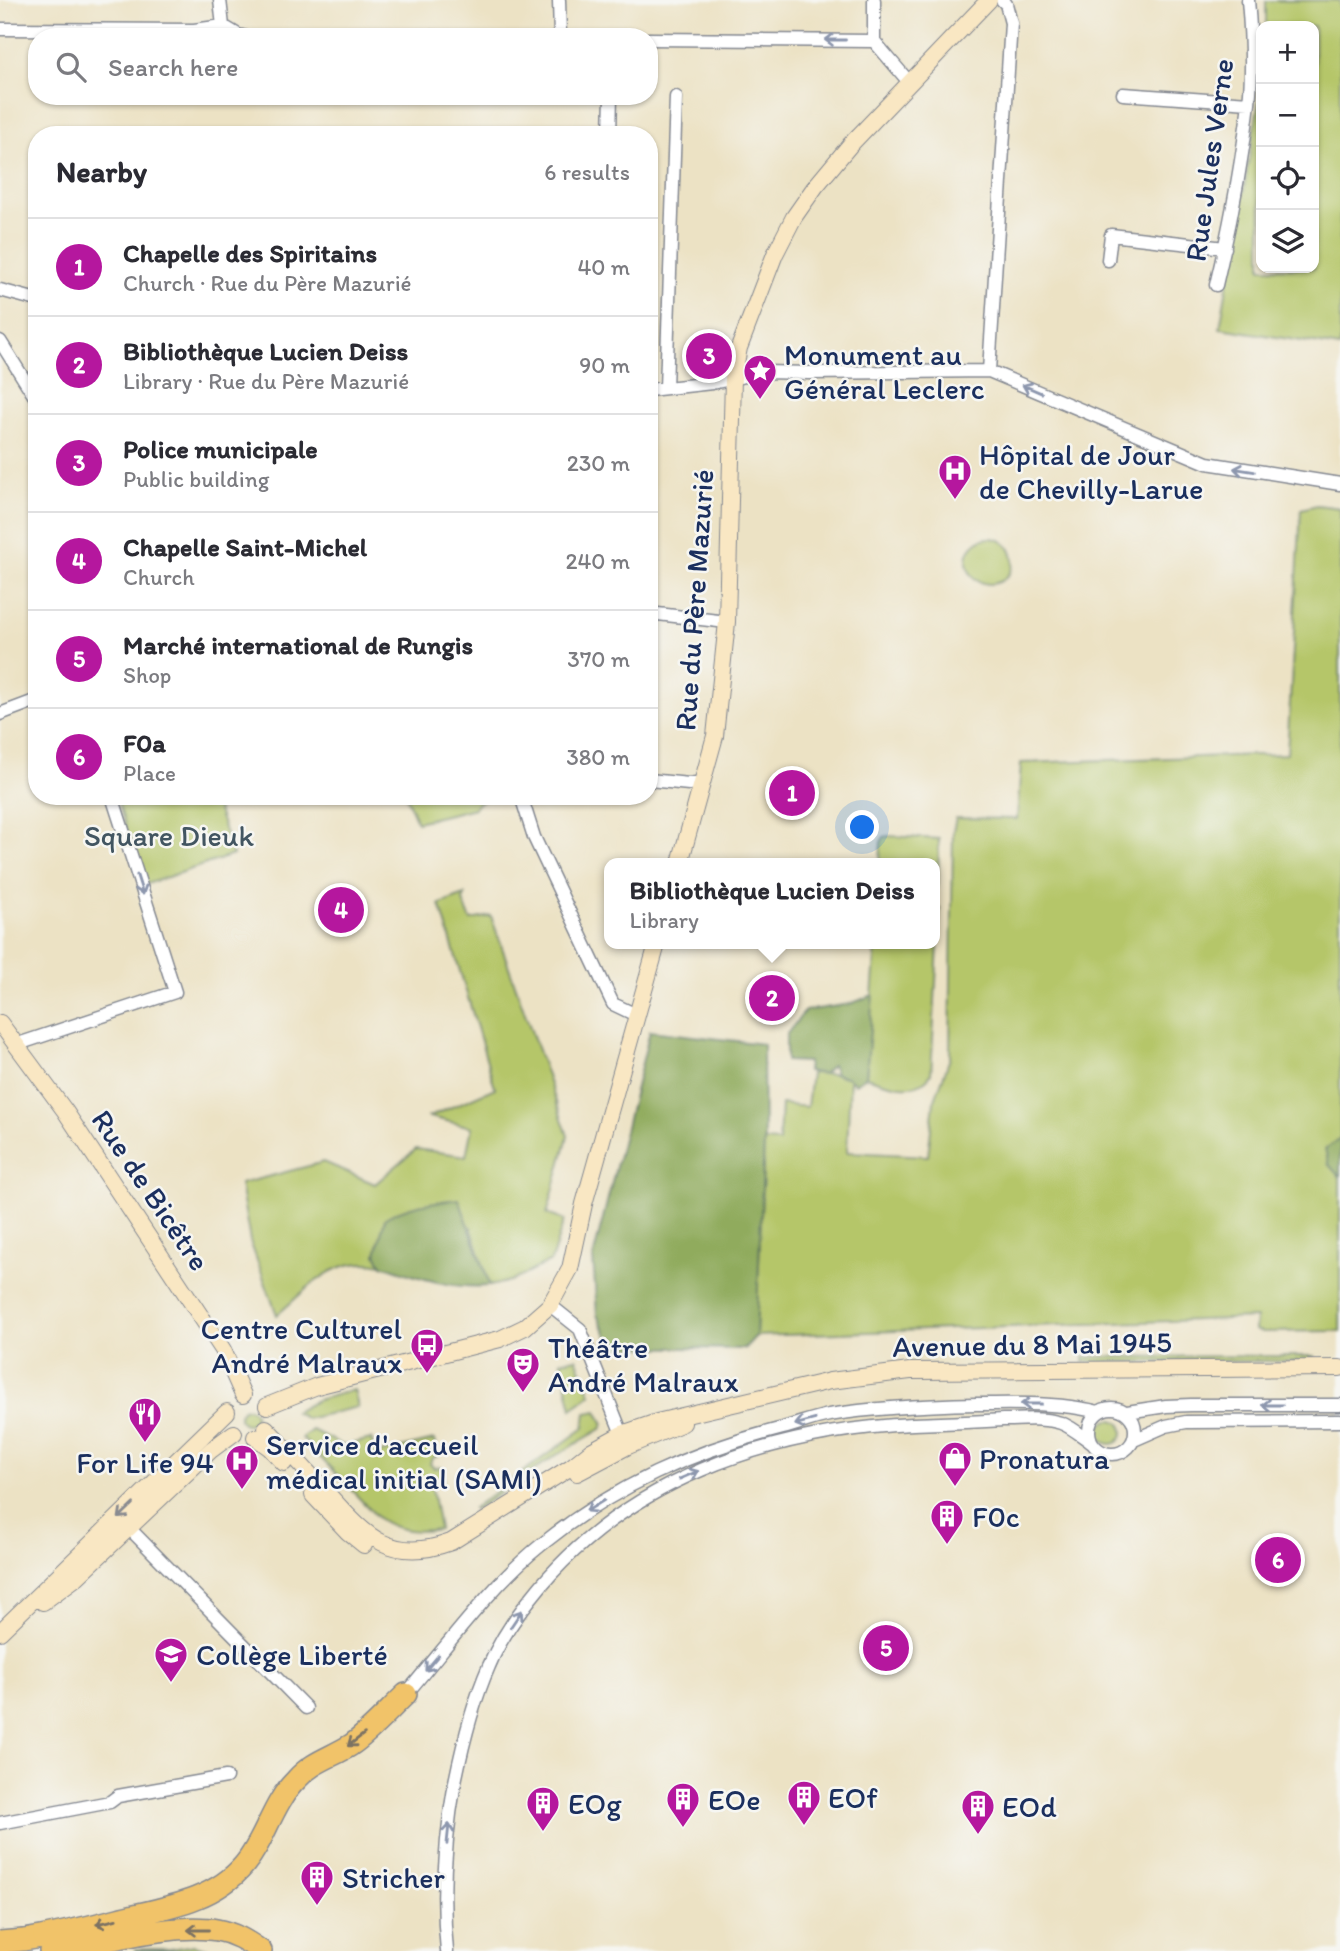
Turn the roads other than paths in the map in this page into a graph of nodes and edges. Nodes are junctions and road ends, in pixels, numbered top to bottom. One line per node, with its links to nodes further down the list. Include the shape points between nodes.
1 (220, 0): 7 (street)
2 (559, 0): 10 (street)
3 (874, 0): 14 (street)
4 (989, 0): 15 (main road, Rue du Père Mazurié)
5 (1002, 0): 27 (street, via 1011,23)
6 (1248, 0): 18 (street, Rue Jules Verne)
7 (223, 26): 8 (street); 9 (street)
8 (208, 28)
9 (226, 28)
10 (560, 28)
11 (0, 29): 12 (street)
12 (28, 29)
13 (658, 39): 14 (street, one-way to 13)
14 (874, 41): 15 (street)
15 (909, 82): 28 (main road, Rue du Père Mazurié, via 850,145 794,217 739,348)
16 (1122, 94): 18 (street)
17 (676, 97): 30 (street)
18 (1249, 103): 21 (street, Rue Jules Verne)
19 (611, 105): 20 (street)
20 (610, 126)
21 (1225, 248): 22 (street, via 1111,235); 23 (street, Rue Jules Verne)
22 (1108, 260)
23 (1216, 285)
24 (0, 290): 25 (street)
25 (28, 298)
26 (0, 341): 29 (street)
27 (989, 371): 28 (street, via 765,372); 32 (street, one-way to 27, via 1207,463)
28 (733, 378): 30 (street); 34 (main road, Rue du Père Mazurié)
29 (28, 386)
30 (666, 388): 31 (street)
31 (658, 389)
32 (1340, 484)
33 (658, 614): 34 (street)
34 (727, 622): 38 (main road, Rue du Père Mazurié, via 715,736)
35 (28, 704): 36 (street)
36 (0, 714)
37 (658, 781): 38 (street)
38 (704, 782): 41 (main road, Rue du Père Mazurié)
39 (115, 805): 45 (street, one-way to 45, via 175,992)
40 (524, 805): 43 (street, via 534,837 614,1004)
41 (681, 858)
42 (656, 949): 43 (main road)
43 (636, 1015): 46 (main road, via 570,1269)
44 (0, 1023): 45 (main road, Rue de Bicêtre)
45 (15, 1045): 48 (main road, Rue de Bicêtre, via 65,1111 223,1350)
46 (550, 1305): 50 (main road, via 525,1327 500,1339 317,1386); 58 (street, via 580,1329)
47 (1340, 1368): 51 (main road, Avenue du 8 Mai 1945, via 910,1371 830,1381)
48 (243, 1395): 50 (main road, via 254,1395); 52 (main road)
49 (1340, 1405): 54 (street, one-way to 54, via 1191,1405)
50 (267, 1406): 56 (main road, via 270,1417)
51 (728, 1406): 58 (main road, Avenue du 8 Mai 1945); 61 (main road, Avenue du 8 Mai 1945)
52 (227, 1412): 57 (main road); 63 (main road, one-way to 63)
53 (1099, 1412): 54 (street, via 1113,1407); 60 (street, via 1090,1423); 65 (street, one-way to 65, via 1058,1404 957,1405 828,1416 747,1437 663,1468 594,1507 538,1547)
54 (1127, 1412): 59 (street, via 1135,1425)
55 (1340, 1422): 59 (street, via 1186,1422)
56 (260, 1432): 57 (main road, via 245,1437); 58 (main road, Avenue du 8 Mai 1945, via 366,1535 399,1549 416,1550 451,1542); 61 (main road, Avenue du 8 Mai 1945, via 362,1544 407,1559 455,1552)
57 (234, 1433): 62 (main road)
58 (622, 1434): 61 (street, via 621,1443)
59 (1134, 1440): 60 (street, via 1115,1455 1101,1452)
60 (1091, 1443): 74 (street, one-way to 60, via 444,1898 451,1806 469,1725 489,1665 504,1636 553,1569 613,1518 673,1482 714,1465 761,1449 850,1430 1027,1419 1061,1423)
61 (588, 1466)
62 (130, 1529): 64 (main road); 66 (street)
63 (0, 1632)
64 (0, 1642)
65 (406, 1694): 71 (highway, one-way to 71, via 364,1735 313,1764 293,1782 246,1864 218,1888 173,1906)
66 (306, 1708)
67 (226, 1777): 68 (street)
68 (0, 1823)
69 (0, 1933): 71 (street)
70 (0, 1942): 71 (highway, bridge)
71 (23, 1946)
72 (50, 1951): 73 (highway, one-way to 72, via 237,1936 204,1929)
73 (261, 1951)
74 (447, 1951)

